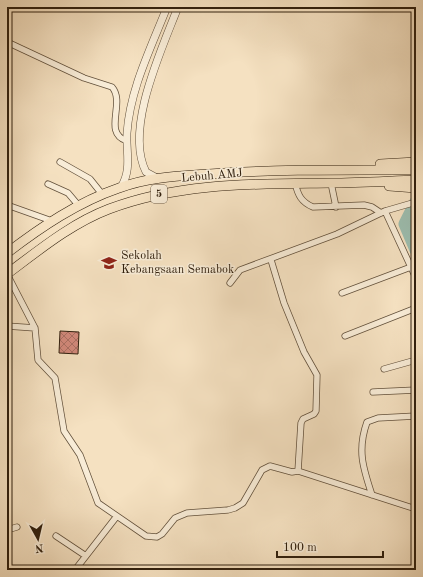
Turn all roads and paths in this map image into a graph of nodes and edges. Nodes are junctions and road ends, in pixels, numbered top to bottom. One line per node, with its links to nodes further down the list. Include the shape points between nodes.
1 (167, 7): 4 (street, via 131,106)
2 (178, 7): 9 (street, via 152,74 142,109 140,158 146,172)
3 (7, 42): 4 (street, via 84,78 112,87 118,101 114,126 119,137)
4 (126, 141): 14 (street, via 128,171)
5 (60, 162): 16 (street, via 90,179)
6 (416, 162): 7 (highway)
7 (327, 170): 8 (highway, Lebuh AMJ / 5); 9 (highway, Lebuh AMJ / 5, via 243,171)
8 (416, 170)
9 (157, 178): 14 (highway, Lebuh AMJ / 5)
10 (416, 180): 12 (highway, Lebuh AMJ / 5)
11 (295, 183): 12 (highway, Lebuh AMJ / 5); 20 (street, via 300,199 306,204 313,207); 26 (highway, Lebuh AMJ / 5, via 188,189 144,197 108,209 80,223)
12 (331, 183): 15 (highway); 20 (street)
13 (48, 184): 19 (street, via 68,193)
14 (120, 187): 16 (highway, Lebuh AMJ / 5)
15 (416, 188)
16 (102, 194): 19 (highway, Lebuh AMJ / 5)
17 (416, 202): 21 (street)
18 (7, 205): 22 (street)
19 (79, 206): 22 (highway, Lebuh AMJ / 5)
20 (336, 207): 21 (street, via 364,205)
21 (383, 212): 24 (street, via 337,234); 25 (street)
22 (52, 221): 23 (highway, Lebuh AMJ / 5)
23 (7, 253)
24 (271, 260): 28 (street, via 240,270); 39 (street, via 284,303 304,352 316,370 318,381 316,411 301,423)
25 (411, 267): 27 (street); 29 (street)
26 (7, 274): 32 (street)
27 (416, 278)
28 (230, 283)
29 (342, 293)
30 (416, 308): 33 (street)
31 (7, 326): 32 (street)
32 (35, 328): 42 (street, via 38,360 55,378 64,431 80,455 98,503)
33 (345, 336)
34 (416, 360): 35 (street)
35 (384, 369)
36 (416, 390): 37 (street)
37 (373, 392)
38 (416, 416): 40 (street, via 378,418 367,422 361,444 361,457)
39 (298, 471): 40 (street); 42 (street, via 265,467 243,503 236,508 187,513 176,518 157,537 146,536)
40 (372, 495): 41 (street)
41 (416, 509)
42 (117, 516): 46 (street)
43 (17, 526): 44 (street)
44 (7, 530)
45 (56, 536): 46 (street)
46 (86, 556): 47 (street)
47 (76, 570)

